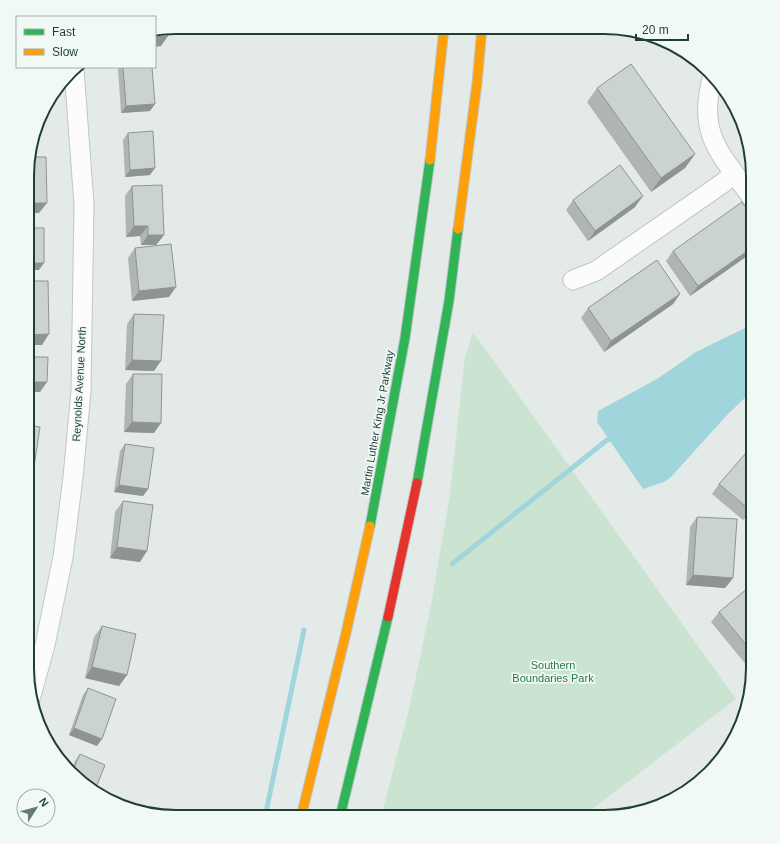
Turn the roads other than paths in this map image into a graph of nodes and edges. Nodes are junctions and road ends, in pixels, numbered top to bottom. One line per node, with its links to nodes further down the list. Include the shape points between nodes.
1 (443, 34): 9 (main road, Martin Luther King Jr Parkway, via 418,253 395,398 341,659)
2 (481, 34): 10 (main road, via 449,302 418,480 381,649)
3 (75, 77): 8 (street, Reynolds Avenue North, via 84,205 81,391 63,557)
4 (711, 83): 5 (street, via 707,121 714,145)
5 (734, 173): 6 (street); 7 (street, via 596,271)
6 (746, 189)
7 (573, 280)
8 (35, 683)
9 (302, 810)
10 (342, 810)

